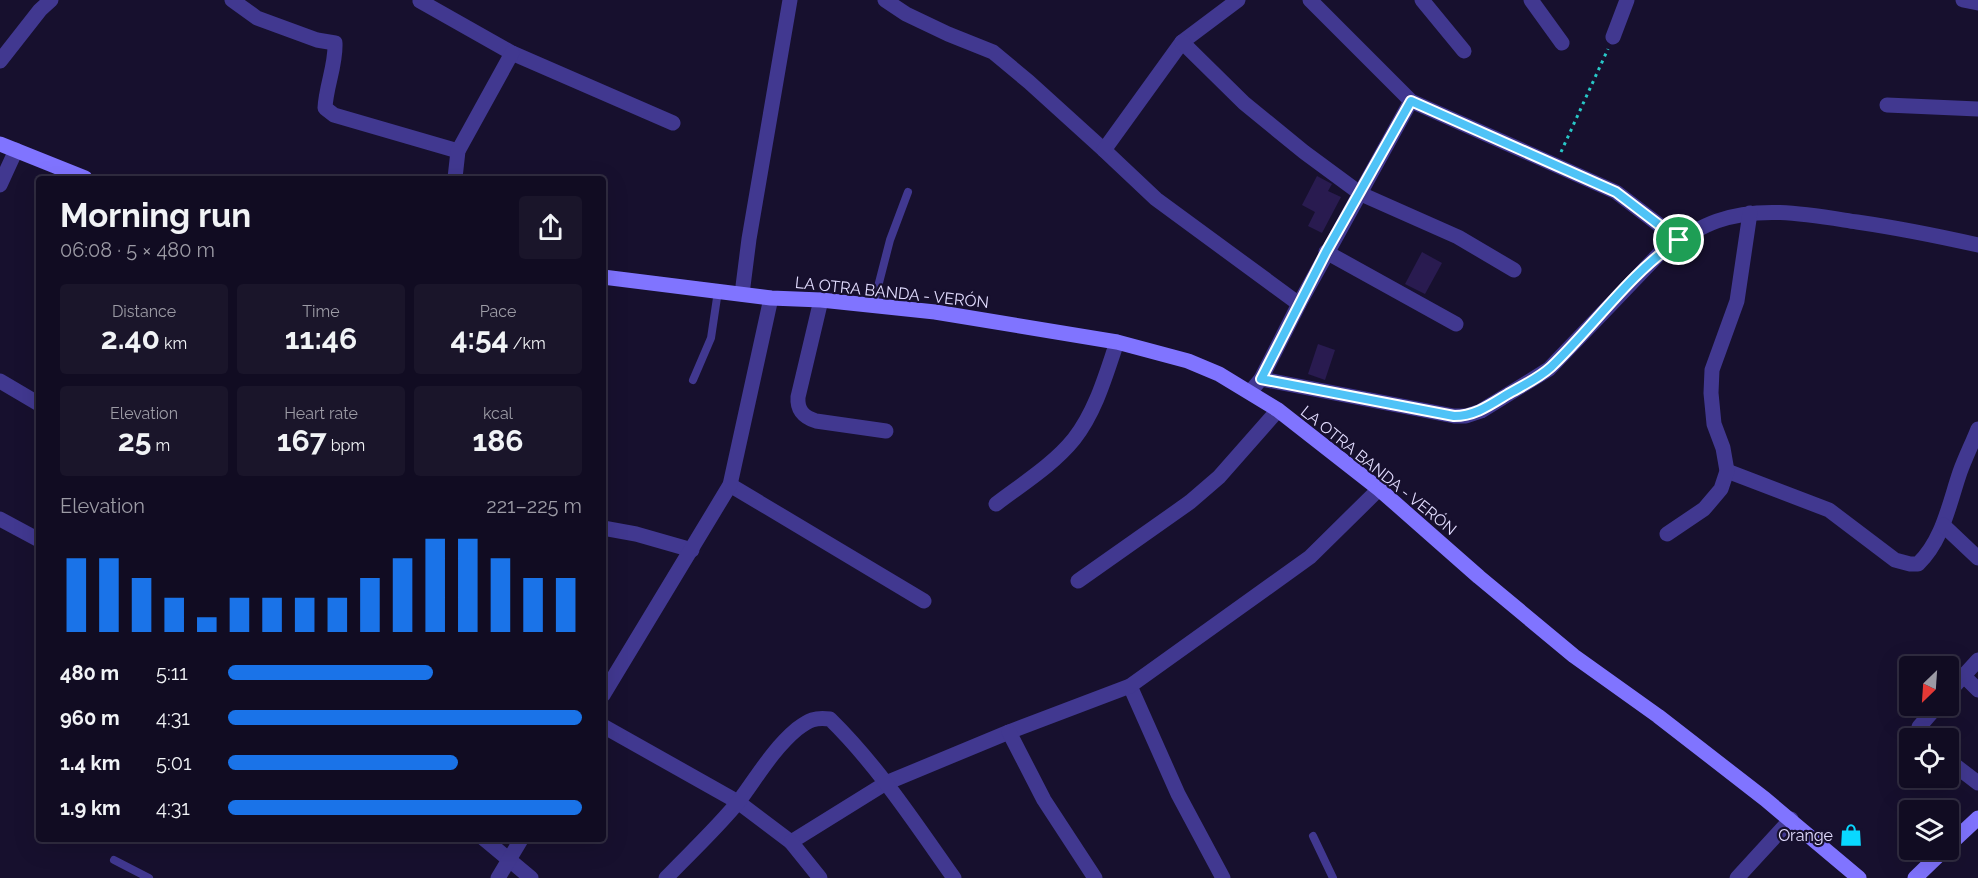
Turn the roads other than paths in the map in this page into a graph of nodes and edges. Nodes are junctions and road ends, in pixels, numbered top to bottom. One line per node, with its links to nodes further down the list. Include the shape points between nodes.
1 (51, 0): 18 (street)
2 (232, 0): 26 (street, via 257,18 335,43 326,98 326,108 334,115)
3 (790, 0): 39 (street)
4 (885, 0): 25 (street, via 916,19 993,52)
5 (1238, 0): 14 (street)
6 (1310, 0): 19 (street)
7 (1422, 0): 16 (street)
8 (1531, 0): 15 (street)
9 (1627, 0): 13 (street)
10 (1963, 0): 12 (street)
11 (420, 1): 17 (street)
12 (1978, 3)
13 (1613, 37)
14 (1182, 42): 25 (street); 31 (street, via 1245,103)
15 (1562, 43)
16 (1464, 51)
17 (512, 53): 22 (street); 26 (street)
18 (0, 61)
19 (1411, 101): 31 (street); 33 (street, via 1616,192)
20 (1887, 105): 21 (street)
21 (1978, 109)
22 (673, 123)
23 (0, 144): 24 (main road)
24 (16, 150): 27 (main road); 29 (street)
25 (1104, 150): 42 (street, via 1156,199)
26 (458, 151): 28 (street)
27 (80, 176)
28 (455, 176)
29 (0, 185)
30 (908, 192): 43 (lane, via 890,240)
31 (1360, 194): 35 (street); 36 (street, via 1458,237)
32 (1750, 213): 33 (street, via 1716,221); 34 (street, via 1794,212); 54 (street, via 1737,301 1712,370 1714,424)
33 (1679, 240): 46 (street, via 1640,272 1549,369 1481,411 1466,416)
34 (1978, 245)
35 (1326, 252): 42 (street); 44 (street)
36 (1514, 270)
37 (606, 277): 38 (main road, LA OTRA BANDA - VERÓN)
38 (718, 291): 39 (main road, LA OTRA BANDA - VERÓN); 48 (lane, via 711,338)
39 (742, 294): 40 (main road, LA OTRA BANDA - VERÓN)
40 (771, 298): 41 (main road, LA OTRA BANDA - VERÓN); 55 (street)
41 (821, 300): 43 (main road, LA OTRA BANDA - VERÓN); 53 (street, via 798,397 800,411 816,422)
42 (1299, 304): 46 (street)
43 (873, 306): 45 (main road, LA OTRA BANDA - VERÓN, via 935,312)
44 (1456, 324)
45 (1117, 342): 49 (main road, LA OTRA BANDA - VERÓN, via 1188,361); 57 (street, via 1097,399 1074,439)
46 (1261, 379): 49 (street)
47 (0, 381): 50 (street)
48 (693, 381)
49 (1250, 392): 51 (main road, LA OTRA BANDA - VERÓN)
50 (36, 402)
51 (1278, 411): 56 (main road, LA OTRA BANDA - VERÓN); 65 (street, via 1205,489)
52 (1978, 429): 59 (street)
53 (886, 431)
54 (1727, 471): 59 (street, via 1829,510 1895,560 1910,564 1918,564 1926,556); 61 (street, via 1721,489 1704,509)
55 (730, 485): 63 (street); 66 (street)
56 (1379, 489): 70 (street, via 1310,557); 82 (main road, LA OTRA BANDA - VERÓN, via 1574,656)
57 (996, 504)
58 (0, 519): 62 (street)
59 (1943, 525): 64 (street)
60 (606, 529): 63 (street)
61 (1667, 534)
62 (36, 538)
63 (692, 549): 71 (street)
64 (1978, 558)
65 (1078, 581)
66 (924, 601)
67 (1978, 660): 68 (street)
68 (1963, 675): 69 (street); 72 (street)
69 (1959, 680)
70 (1130, 686): 76 (street); 98 (street, via 1178,794)
71 (606, 690)
72 (1978, 690)
73 (1928, 716): 75 (street)
74 (606, 728): 80 (street)
75 (1919, 728)
76 (1009, 732): 78 (street); 97 (street, via 1044,800)
77 (1959, 768): 79 (street)
78 (886, 783): 80 (street, via 830,719 816,717 781,746); 87 (street); 96 (street)
79 (1978, 783)
80 (738, 802): 87 (street); 91 (street)
81 (1978, 818): 84 (main road)
82 (1791, 819): 100 (street); 101 (main road, LA OTRA BANDA - VERÓN)
83 (1312, 836): 99 (lane)
84 (1959, 836)
85 (488, 842): 89 (street)
86 (520, 842): 89 (street)
87 (791, 842): 95 (street)
88 (114, 860): 92 (lane)
89 (510, 860): 93 (street); 94 (street)
90 (1934, 860): 102 (main road)
91 (676, 875)
92 (149, 878)
93 (498, 878)
94 (531, 878)
95 (820, 878)
96 (954, 878)
97 (1095, 878)
98 (1223, 878)
99 (1333, 878)
100 (1737, 878)
101 (1859, 878)
102 (1915, 878)

